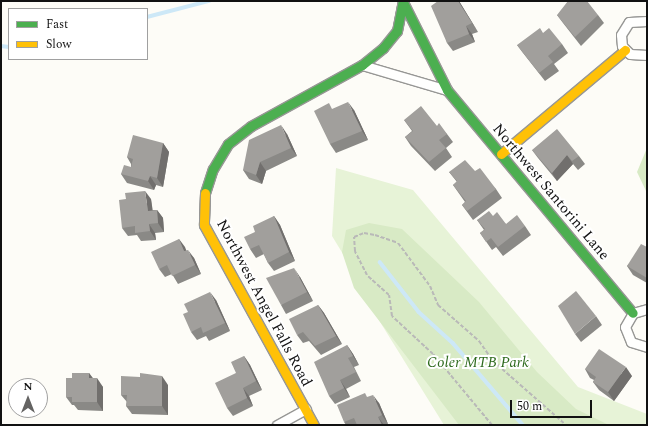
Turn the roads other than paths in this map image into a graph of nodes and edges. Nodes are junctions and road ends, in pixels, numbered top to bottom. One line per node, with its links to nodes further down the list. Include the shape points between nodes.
1 (403, 2): 5 (street, Northwest Angel Falls Road, via 397,31); 6 (street, Northwest Santorini Lane)
2 (647, 21): 3 (street, via 634,20 625,26 621,35)
3 (625, 50): 4 (street, via 634,56); 7 (street)
4 (647, 55)
5 (362, 65): 6 (street); 11 (street, Northwest Angel Falls Road, via 251,126 228,144 213,168 204,195 204,225)
6 (447, 90): 7 (street, Northwest Santorini Lane)
7 (501, 154): 9 (street, Northwest Santorini Lane)
8 (647, 309): 9 (street)
9 (633, 313): 10 (street, via 625,327 628,338 636,345)
10 (647, 347)
11 (306, 409): 12 (street); 13 (street, Northwest Angel Falls Road)
12 (277, 425)
13 (314, 425)

